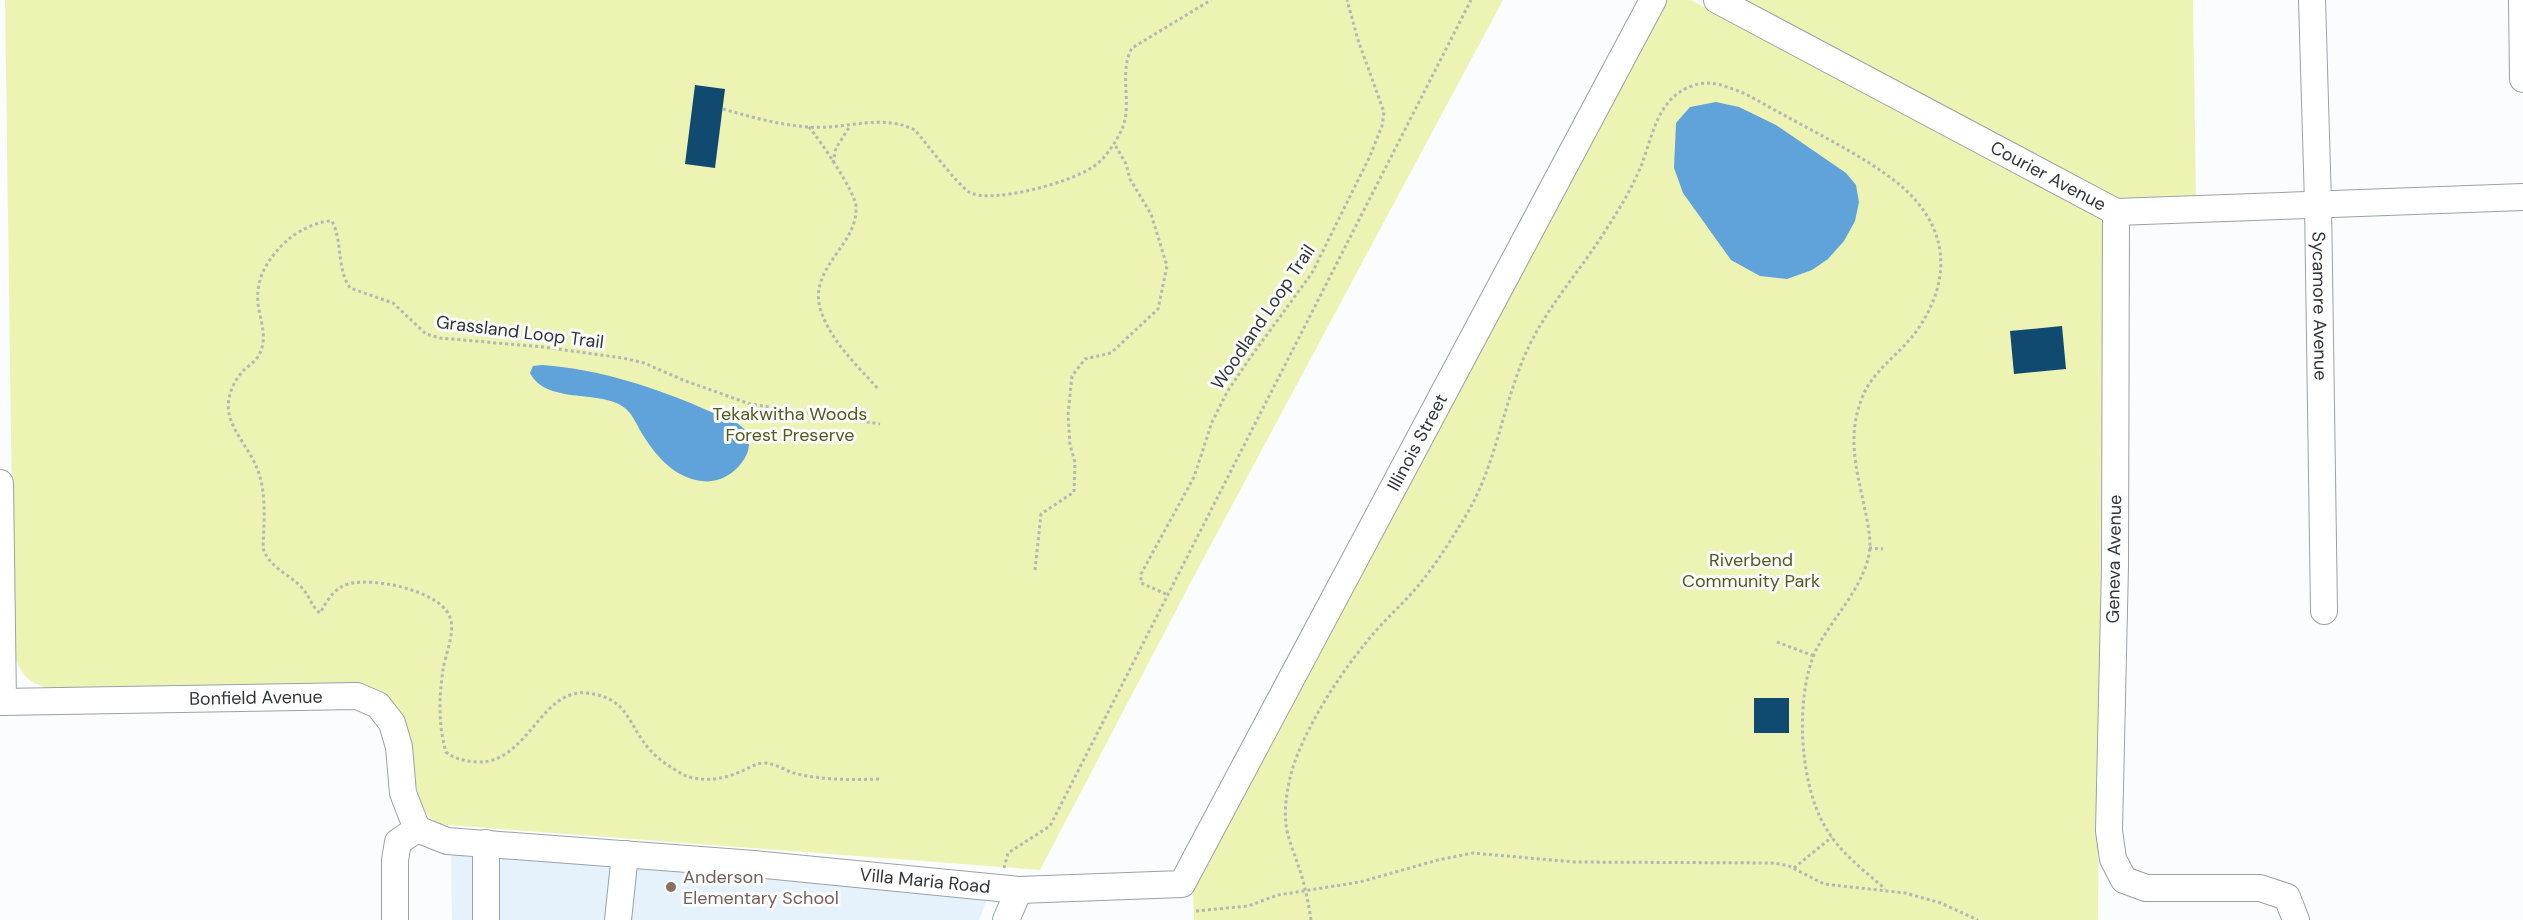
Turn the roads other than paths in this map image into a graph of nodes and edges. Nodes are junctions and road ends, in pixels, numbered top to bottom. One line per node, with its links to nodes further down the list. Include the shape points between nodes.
1 (1653, 0): 15 (street, Illinois Street)
2 (1717, 0): 8 (street, Courier Avenue)
3 (2312, 0): 7 (street, Sycamore Avenue)
4 (2522, 0): 5 (street)
5 (2523, 79)
6 (2523, 197): 7 (street, Courier Avenue)
7 (2318, 203): 8 (street, Courier Avenue); 10 (street, Sycamore Avenue)
8 (2116, 212): 21 (street, Geneva Avenue, via 2115,566 2109,831 2113,859 2124,880 2146,888 2260,888 2287,897)
9 (0, 483): 11 (street)
10 (2324, 611)
11 (2, 702): 12 (street, Bonfield Avenue, via 357,696 378,705 392,723 399,747 403,794)
12 (417, 829): 13 (street, Villa Maria Road, via 447,841); 17 (street, via 398,842)
13 (486, 843): 14 (street, Villa Maria Road); 18 (street)
14 (625, 854): 16 (street, Villa Maria Road); 19 (street)
15 (1182, 884): 16 (street, Villa Maria Road)
16 (1018, 890): 20 (street)
17 (395, 920)
18 (486, 920)
19 (618, 920)
20 (1006, 920)
21 (2296, 920)

